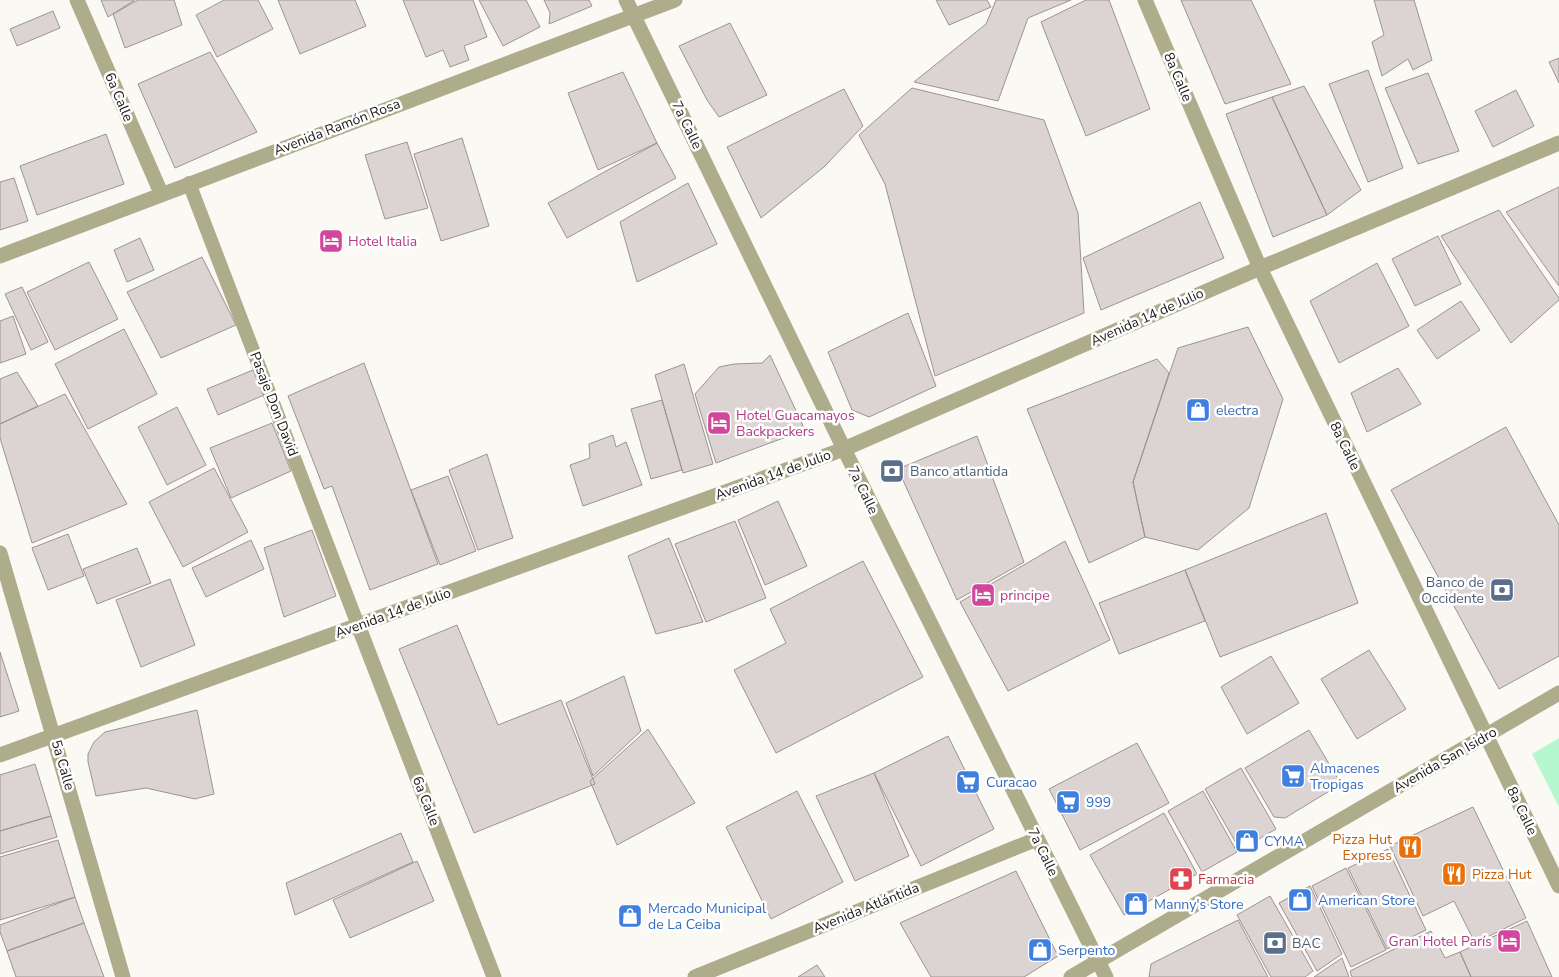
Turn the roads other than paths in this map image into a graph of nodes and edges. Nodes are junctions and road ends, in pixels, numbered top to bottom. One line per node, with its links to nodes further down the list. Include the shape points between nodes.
1 (77, 0): 8 (street, 6a Calle)
2 (626, 0): 5 (street, 7a Calle)
3 (675, 0): 5 (street, Avenida Ramón Rosa)
4 (1145, 0): 10 (street, 8a Calle)
5 (634, 15): 7 (street, Avenida Ramón Rosa); 11 (street, 7a Calle)
6 (1559, 143): 10 (street, Avenida 14 de Julio)
7 (189, 183): 8 (street, Avenida Ramón Rosa); 13 (lane, Pasaje Don David)
8 (161, 193): 9 (street, Avenida Ramón Rosa)
9 (0, 256)
10 (1260, 268): 11 (street, Avenida 14 de Julio); 16 (street, 8a Calle)
11 (844, 449): 13 (street, Avenida 14 de Julio); 18 (street, 7a Calle)
12 (0, 553): 15 (street, 5a Calle)
13 (358, 625): 15 (street, Avenida 14 de Julio); 22 (street, 6a Calle)
14 (1559, 693): 16 (street, Avenida San Isidro)
15 (55, 737): 17 (street, Avenida 14 de Julio); 21 (street, 5a Calle)
16 (1485, 737): 19 (street, 8a Calle); 20 (street, Avenida San Isidro)
17 (0, 756)
18 (1037, 839): 20 (street, 7a Calle); 23 (street, Avenida Atlántida)
19 (1559, 886)
20 (1097, 961): 24 (street, Avenida San Isidro); 25 (street, 7a Calle)
21 (123, 977)
22 (494, 977)
23 (695, 977)
24 (1072, 977)
25 (1106, 977)

